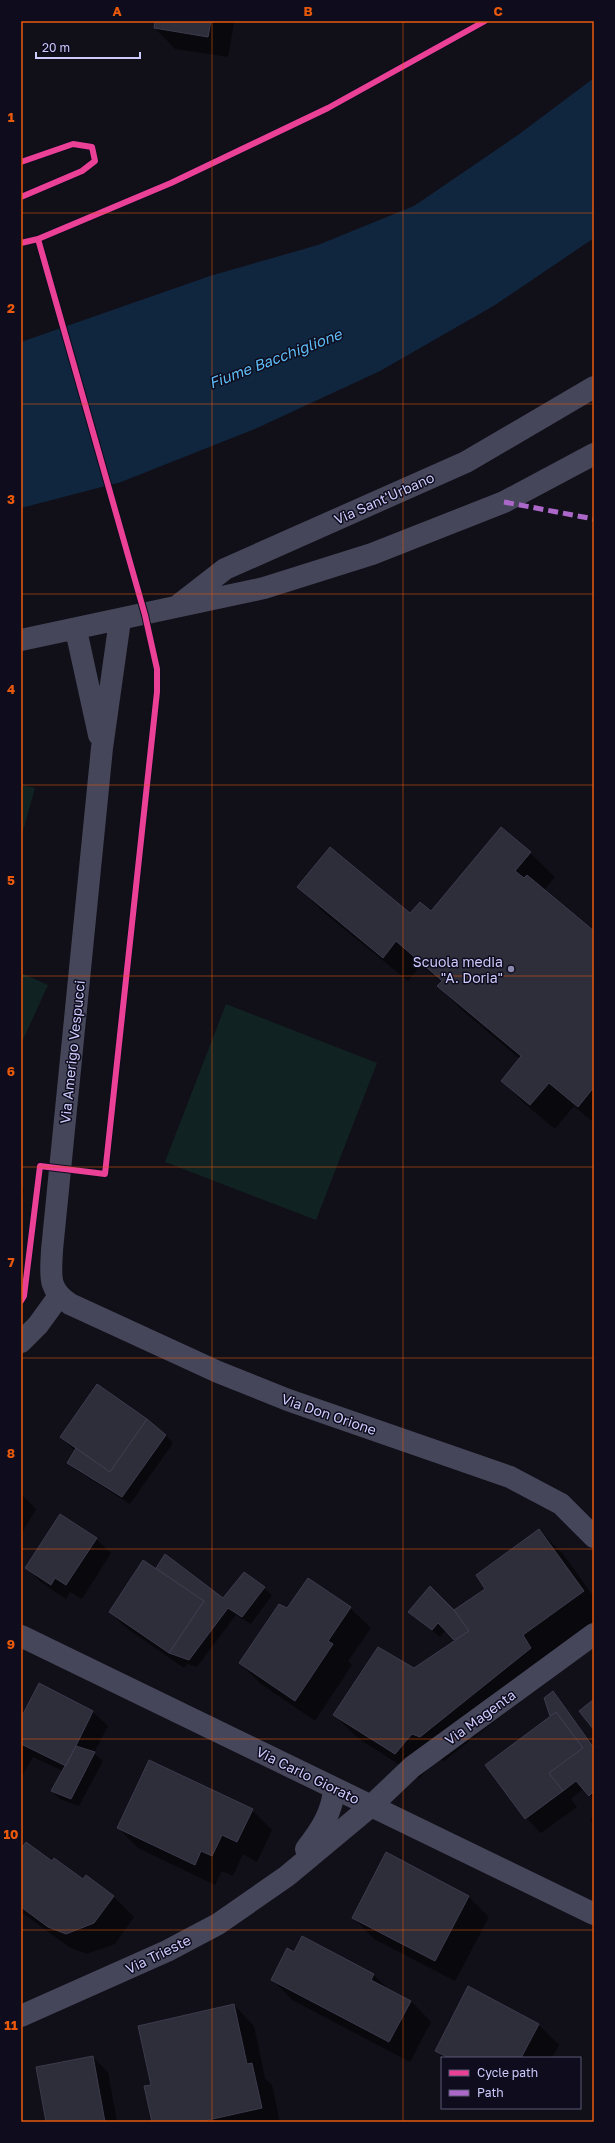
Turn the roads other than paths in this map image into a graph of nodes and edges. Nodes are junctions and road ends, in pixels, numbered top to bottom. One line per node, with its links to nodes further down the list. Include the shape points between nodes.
1 (594, 387): 3 (street, Via Sant'Urbano, via 466,462 225,569)
2 (594, 454): 3 (street, Via Sant'Urbano, via 504,502 372,554 264,588)
3 (175, 608): 4 (street, Via Sant'Urbano)
4 (120, 620): 5 (street, Via Sant'Urbano); 7 (street, Via Amerigo Vespucci)
5 (76, 630): 6 (street, Via Sant'Urbano); 7 (street, Via Amerigo Vespucci)
6 (21, 640)
7 (102, 748): 8 (street, Via Amerigo Vespucci, via 52,1250 51,1276 53,1287)
8 (59, 1296): 9 (street, via 38,1325); 10 (street, Via Don Orione, via 109,1323 267,1392 510,1477 562,1504)
9 (21, 1342)
10 (594, 1537)
11 (594, 1634): 14 (street, Via Magenta, via 412,1767)
12 (21, 1636): 13 (street, Via Carlo Giorato)
13 (334, 1788): 14 (street, Via Carlo Giorato); 15 (street, Via Trieste, via 334,1796 324,1825)
14 (371, 1806): 15 (street, Via Trieste); 16 (street, Via Carlo Giorato)
15 (287, 1876): 17 (street, Via Trieste, via 218,1924)
16 (594, 1914)
17 (21, 2016)

